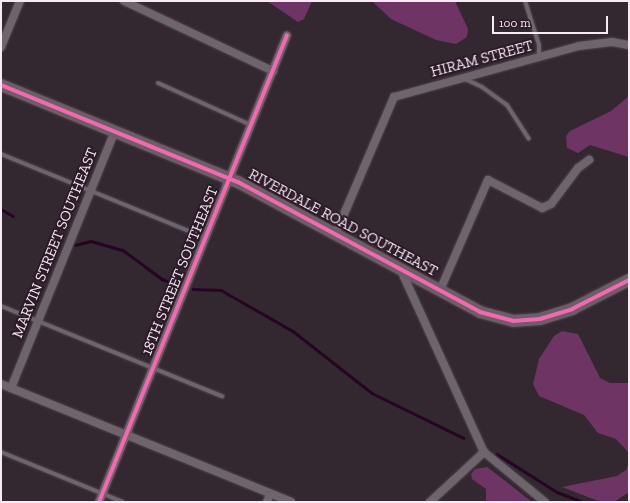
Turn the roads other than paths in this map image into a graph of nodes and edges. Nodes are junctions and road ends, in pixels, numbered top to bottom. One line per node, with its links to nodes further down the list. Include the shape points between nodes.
1 (20, 1): 6 (street)
2 (124, 1): 8 (street)
3 (525, 1): 7 (lane, via 539,45)
4 (287, 35): 8 (street, 18TH STREET SOUTHEAST)
5 (629, 45): 7 (street, HIRAM STREET, via 597,43)
6 (1, 48)
7 (539, 59): 9 (street, HIRAM STREET)
8 (273, 71): 12 (street, 18TH STREET SOUTHEAST)
9 (464, 79): 14 (lane, via 482,87 507,105); 19 (street, HIRAM STREET, via 399,94 390,100)
10 (158, 83): 12 (lane)
11 (1, 84): 13 (street, RIVERDALE ROAD SOUTHEAST)
12 (252, 125): 17 (street, 18TH STREET SOUTHEAST)
13 (115, 130): 17 (street, RIVERDALE ROAD SOUTHEAST); 18 (street, MARVIN STREET SOUTHEAST)
14 (530, 140)
15 (1, 154): 18 (lane)
16 (589, 160): 23 (street, via 578,168 551,204 542,208 488,180)
17 (230, 178): 19 (street, RIVERDALE ROAD SOUTHEAST); 20 (street, 18TH STREET SOUTHEAST)
18 (91, 191): 20 (lane); 25 (street, MARVIN STREET SOUTHEAST)
19 (336, 233): 21 (street, RIVERDALE ROAD SOUTHEAST)
20 (206, 238): 26 (street, 18TH STREET SOUTHEAST)
21 (399, 266): 23 (street, RIVERDALE ROAD SOUTHEAST); 32 (street)
22 (629, 280): 23 (street, RIVERDALE ROAD SOUTHEAST, via 572,309 540,319 513,321 480,312)
23 (441, 288)
24 (1, 306): 25 (lane)
25 (39, 320): 26 (lane); 28 (street, MARVIN STREET SOUTHEAST)
26 (154, 367): 29 (lane); 30 (street, 18TH STREET SOUTHEAST)
27 (1, 384): 28 (street)
28 (11, 388): 30 (street)
29 (222, 396)
30 (126, 435): 33 (street, 18TH STREET SOUTHEAST); 34 (street)
31 (1, 452): 33 (lane)
32 (484, 452): 39 (street); 40 (street)
33 (103, 494): 35 (street, 18TH STREET SOUTHEAST); 36 (lane)
34 (270, 494): 37 (street); 38 (street)
35 (99, 502)
36 (124, 502)
37 (267, 502)
38 (290, 502)
39 (430, 502)
40 (545, 502)

